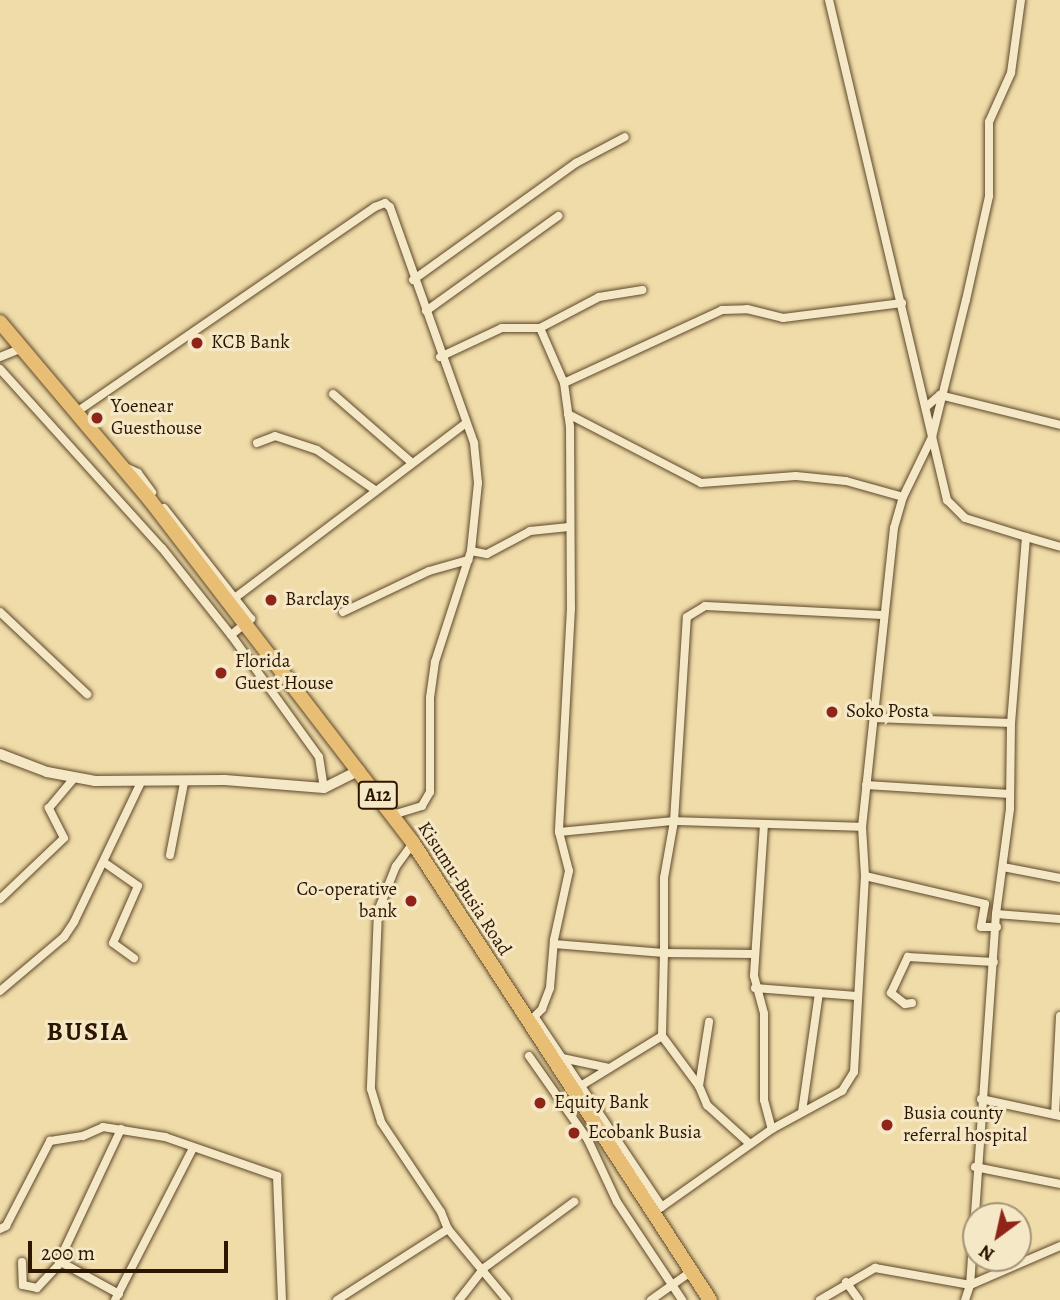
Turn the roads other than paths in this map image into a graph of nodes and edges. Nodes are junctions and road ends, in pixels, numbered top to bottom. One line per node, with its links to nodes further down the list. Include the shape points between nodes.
1 (829, 0): 7 (street)
2 (1021, 0): 17 (street, via 1011,73 989,122 984,229)
3 (625, 137): 5 (street, via 576,163)
4 (558, 216): 8 (street)
5 (413, 280): 8 (street); 19 (street, via 385,203)
6 (642, 290): 10 (street, via 599,297)
7 (901, 303): 15 (street, via 783,318 747,309 722,310); 18 (street)
8 (426, 311): 13 (street)
9 (0, 322): 11 (highway, Kisumu-Busia Road / A12)
10 (540, 328): 13 (street, via 502,328); 15 (street)
11 (22, 348): 12 (street); 19 (highway, Kisumu-Busia Road / A12)
12 (0, 357)
13 (440, 357): 21 (street)
14 (0, 369): 38 (street, via 162,548)
15 (564, 383): 20 (street)
16 (333, 394): 25 (street)
17 (940, 395): 18 (street); 22 (street); 23 (street)
18 (926, 407): 23 (street)
19 (78, 411): 26 (highway, Kisumu-Busia Road / A12)
20 (568, 414): 28 (street, via 701,482 796,476 846,481); 29 (street)
21 (466, 424): 25 (street); 32 (street, via 474,443 478,483)
22 (1060, 425)
23 (932, 437): 28 (street); 30 (street, via 947,500 954,509 985,526)
24 (257, 443): 27 (street, via 275,436 317,450)
25 (411, 462): 27 (street)
26 (125, 470): 33 (street, via 138,473); 37 (highway, Kisumu-Busia Road / A12)
27 (374, 490): 33 (street)
28 (903, 498): 36 (street, via 894,528)
29 (569, 527): 32 (street, via 530,531 487,554); 54 (street, via 571,608)
30 (1026, 537): 31 (street); 41 (street)
31 (1060, 547)
32 (469, 555): 35 (street); 50 (street, via 435,662 429,708 430,792 422,806)
33 (236, 597): 37 (street, via 251,619)
34 (0, 612): 39 (street)
35 (343, 612)
36 (883, 615): 40 (street); 51 (street, via 705,606 693,610 683,630)
37 (246, 625): 38 (street); 43 (highway, Kisumu-Busia Road / A12)
38 (231, 635): 48 (street, via 319,757)
39 (88, 694)
40 (873, 718): 41 (street); 47 (street)
41 (1011, 723): 49 (street)
42 (0, 754): 44 (street)
43 (360, 770): 48 (street); 50 (highway, Kisumu-Busia Road / A12)
44 (73, 779): 45 (street); 61 (street, via 49,808 64,838)
45 (141, 782): 46 (street); 57 (street)
46 (184, 783): 48 (street, via 225,780); 56 (street)
47 (866, 785): 49 (street); 53 (street)
48 (324, 788)
49 (1010, 794): 58 (street)
50 (393, 816): 55 (highway, Kisumu-Busia Road / A12)
51 (674, 821): 52 (street); 54 (street); 66 (street, via 664,878)
52 (764, 824): 53 (street); 67 (street)
53 (862, 827): 59 (street)
54 (559, 832): 65 (street, via 569,871)
55 (413, 843): 83 (highway, Kisumu-Busia Road / A12); 97 (street, via 396,866 377,911 370,1089 381,1122)
56 (170, 855)
57 (105, 863): 68 (street, via 138,886 113,943); 71 (street, via 64,937)
58 (1003, 867): 60 (street); 62 (street)
59 (866, 876): 64 (street, via 985,904 981,927); 73 (street)
60 (1060, 878)
61 (0, 899)
62 (996, 914): 63 (street); 64 (street)
63 (1060, 919)
64 (997, 927): 69 (street)
65 (554, 944): 66 (street); 80 (street, via 550,988 533,1020)
66 (664, 953): 67 (street); 78 (street)
67 (755, 954): 70 (street)
68 (134, 958)
69 (994, 962): 74 (street, via 908,957 891,993 905,1004); 85 (street)
70 (755, 988): 72 (street); 89 (street, via 764,1014 764,1100)
71 (0, 991)
72 (819, 993): 73 (street); 86 (street)
73 (857, 996): 86 (street, via 849,1083)
74 (912, 1003)
75 (1060, 1016): 77 (street)
76 (709, 1022): 82 (street)
77 (1060, 1025): 84 (street)
78 (662, 1036): 81 (street); 82 (street)
79 (529, 1056): 105 (street, via 588,1140 617,1202)
80 (562, 1058): 81 (street); 83 (street)
81 (609, 1068): 83 (street)
82 (699, 1086): 90 (street, via 707,1105)
83 (577, 1088): 95 (highway, Kisumu-Busia Road / A12)
84 (1059, 1088): 87 (street)
85 (981, 1099): 87 (street); 92 (street)
86 (802, 1112): 89 (street)
87 (1058, 1116)
88 (121, 1129): 91 (street, via 165,1137); 96 (street, via 103,1127 83,1136 50,1141 6,1226); 100 (street)
89 (772, 1129): 90 (street)
90 (750, 1144): 95 (street)
91 (192, 1150): 106 (street); 107 (street, via 279,1179)
92 (975, 1167): 93 (street); 104 (street)
93 (1060, 1184)
94 (574, 1202): 101 (street)
95 (657, 1210): 102 (highway, Kisumu-Busia Road / A12)
96 (0, 1229)
97 (448, 1229): 101 (street); 108 (street)
98 (1060, 1246): 104 (street)
99 (22, 1262): 100 (street, via 23,1285 37,1288)
100 (59, 1264): 106 (street)
101 (484, 1268): 109 (street); 110 (street)
102 (692, 1271): 105 (street); 113 (highway, Kisumu-Busia Road / A12)
103 (846, 1282): 104 (street, via 875,1268); 114 (street); 115 (street)
104 (970, 1285): 116 (street)
105 (672, 1286): 111 (street); 112 (street)
106 (117, 1297)
107 (282, 1300)
108 (337, 1300)
109 (459, 1300)
110 (507, 1300)
111 (651, 1300)
112 (682, 1300)
113 (710, 1300)
114 (820, 1300)
115 (859, 1300)
116 (965, 1300)

